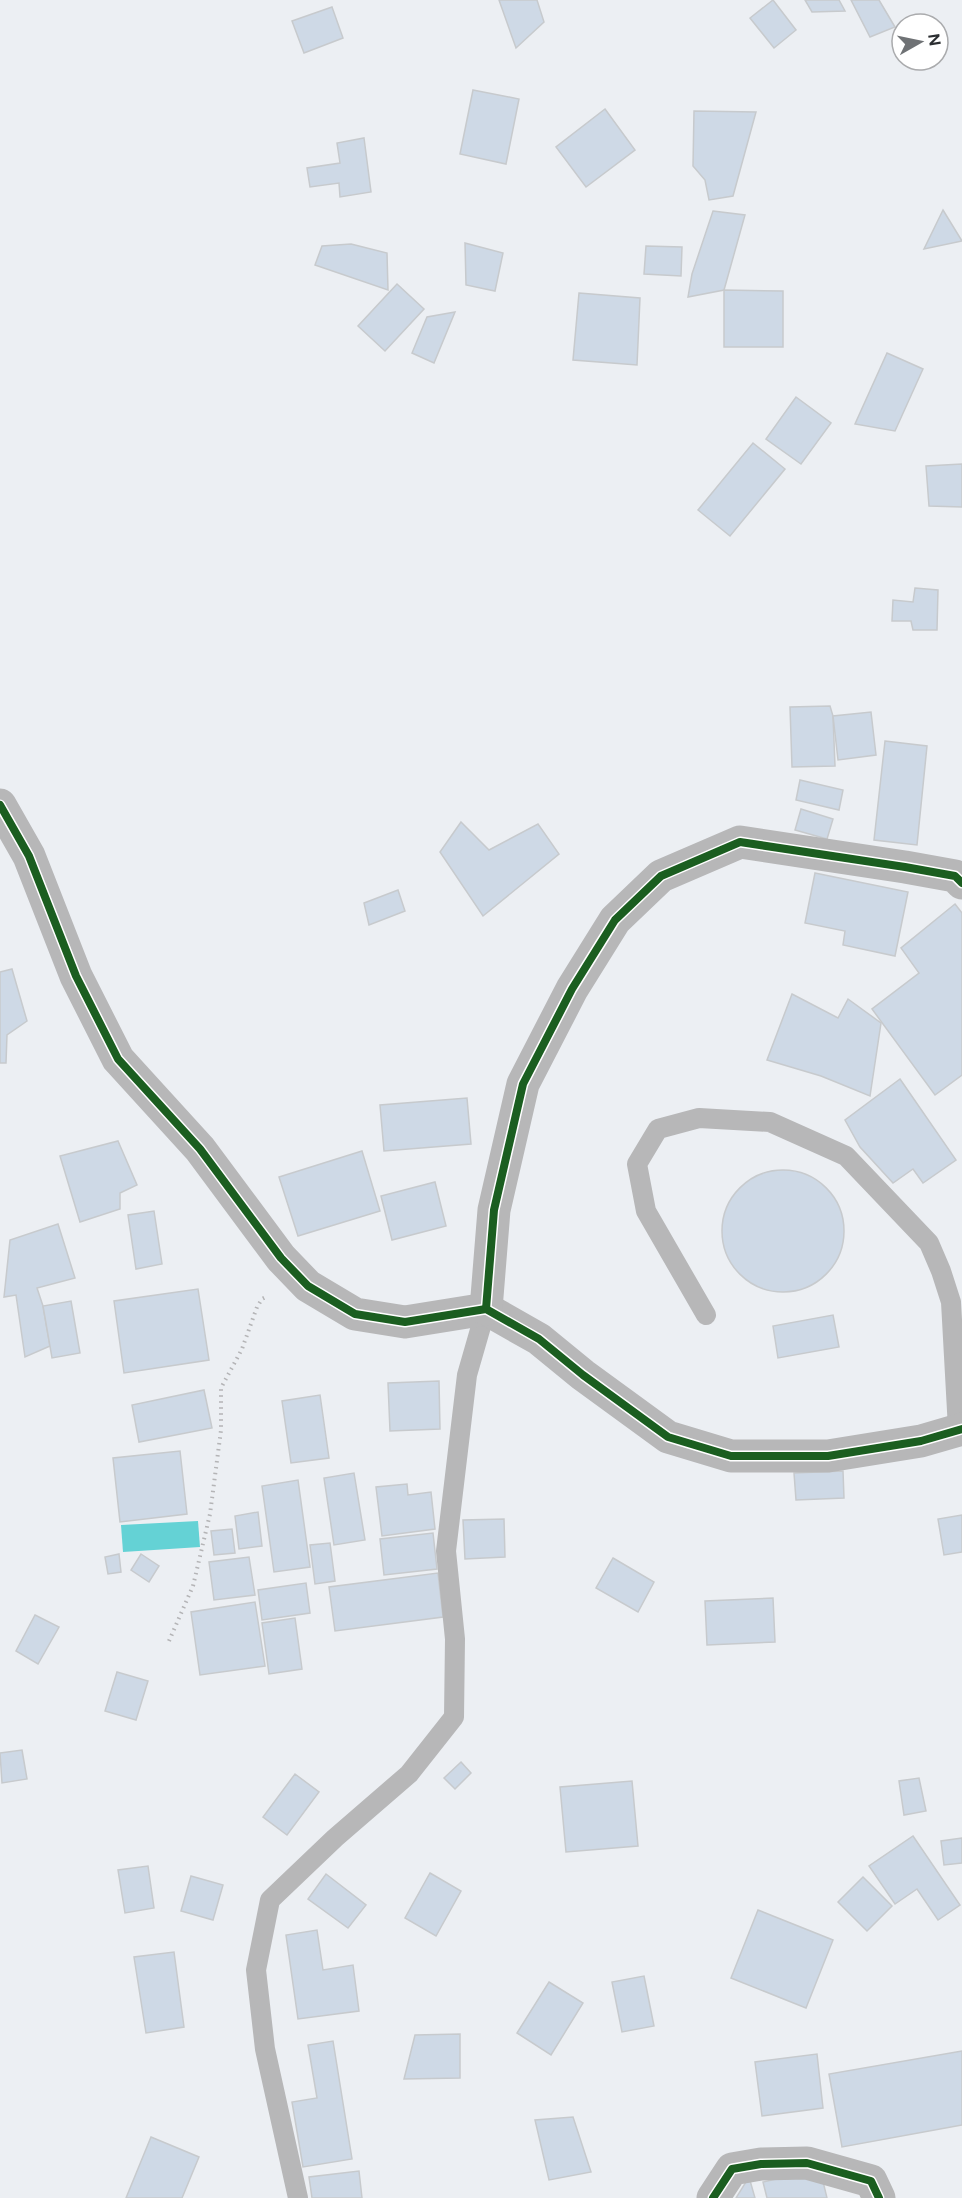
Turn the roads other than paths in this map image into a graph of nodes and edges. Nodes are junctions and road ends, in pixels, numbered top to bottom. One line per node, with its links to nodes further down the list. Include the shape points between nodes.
1 (0, 806): 3 (street, via 29,856 76,976 118,1059 200,1149 281,1258 308,1286 355,1314 405,1322)
2 (962, 883): 3 (street, via 955,876 740,842 661,876 615,920 572,989 523,1084 494,1210)
3 (486, 1308): 5 (street, via 539,1339 668,1437 731,1456 828,1456 921,1441); 6 (lane, via 466,1375 446,1551 455,1639 454,1717 409,1774 270,1900 256,1970 265,2049)
4 (706, 1315): 5 (lane, via 646,1211 637,1164 658,1129 699,1118 770,1122 846,1155 929,1243 951,1302)
5 (960, 1429)
6 (298, 2198)
7 (713, 2198): 8 (street, via 732,2169 807,2163 871,2181)
8 (879, 2198)

